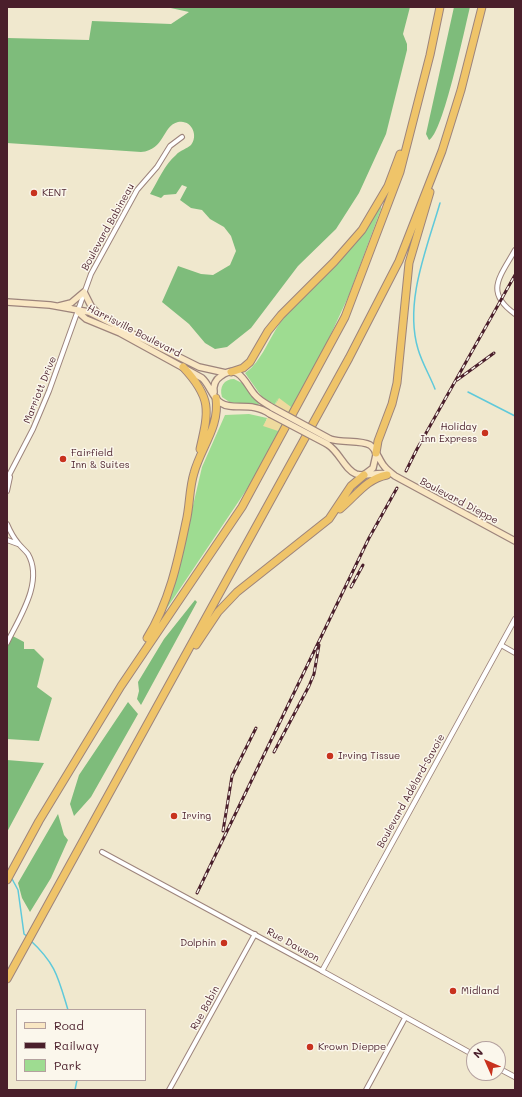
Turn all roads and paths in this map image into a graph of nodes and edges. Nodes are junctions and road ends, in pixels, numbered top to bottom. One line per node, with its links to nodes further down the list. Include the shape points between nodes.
1 (440, 7): 3 (highway)
2 (482, 7): 5 (highway, via 462,90)
3 (422, 89): 14 (highway, via 394,173 368,222 334,262 281,315 268,331 250,362 243,368); 35 (highway, via 400,172 345,317 242,507)
4 (182, 137): 7 (street, Boulevard Babineau, via 170,146 157,167 137,190 91,274)
5 (442, 151): 18 (highway, via 409,263 397,383); 36 (highway, via 399,261 349,358)
6 (515, 250): 11 (street, via 501,276 497,295)
7 (84, 292): 9 (main road, via 71,303); 10 (street, Boulevard Babineau); 12 (main road, via 91,306)
8 (7, 302): 9 (main road)
9 (56, 306): 10 (main road)
10 (78, 311): 12 (main road, Harrisville Boulevard); 13 (main road, Harrisville Boulevard, via 86,319 101,324); 20 (street, Marriott Drive, via 49,391)
11 (515, 314)
12 (104, 318): 14 (main road, Harrisville Boulevard, via 199,367)
13 (183, 367): 15 (main road, Harrisville Boulevard, via 206,382); 19 (highway, via 201,392 206,404 207,416)
14 (229, 372): 15 (main road, via 214,382); 16 (main road, Harrisville Boulevard, via 241,375 257,397)
15 (215, 396): 16 (main road, Harrisville Boulevard, via 225,405 252,406); 19 (highway, via 215,422)
16 (272, 411): 17 (main road, Harrisville Boulevard, bridge)
17 (329, 442): 18 (main road, via 364,443); 21 (main road, via 353,473)
18 (376, 453): 21 (main road, via 376,463); 23 (main road, via 387,470)
19 (198, 461): 35 (highway, via 171,585 156,621)
20 (11, 472): 24 (street, Marriott Drive); 25 (street, Marriott Drive)
21 (364, 475): 22 (main road); 26 (highway, via 351,486)
22 (388, 475): 23 (main road); 26 (highway, via 376,477 366,483)
23 (395, 476): 29 (main road, Boulevard Dieppe)
24 (7, 479)
25 (7, 491)
26 (329, 518): 36 (highway, via 253,578 224,606 205,630)
27 (7, 524): 30 (street)
28 (7, 540): 30 (street)
29 (515, 541)
30 (18, 544): 32 (street, via 29,558 33,578 28,599)
31 (515, 619): 33 (street, Boulevard Adélard-Savoie)
32 (7, 643)
33 (501, 644): 34 (street); 40 (street, Boulevard Adélard-Savoie)
34 (515, 653)
35 (121, 686): 38 (highway, via 39,821)
36 (152, 717): 41 (highway)
37 (102, 852): 39 (street, Rue Dawson)
38 (7, 880)
39 (255, 934): 40 (street, Rue Dawson); 46 (street, Rue Babin)
40 (322, 971): 42 (street, Rue Dawson)
41 (7, 979)
42 (405, 1018): 43 (street, Rue Dawson); 47 (street)
43 (466, 1051)
44 (506, 1072): 45 (street)
45 (515, 1077)
46 (169, 1090)
47 (366, 1090)

